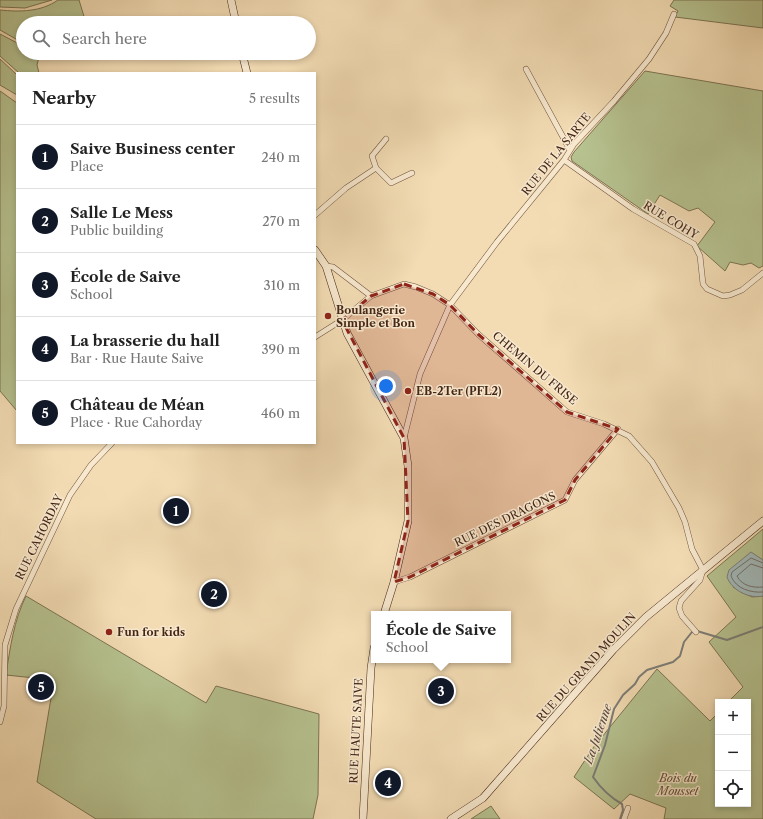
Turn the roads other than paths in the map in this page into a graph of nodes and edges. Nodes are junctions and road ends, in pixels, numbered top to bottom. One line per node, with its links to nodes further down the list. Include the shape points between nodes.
1 (231, 0): 3 (street)
2 (674, 14): 8 (street, RUE DE LA SARTE, via 666,33 649,59)
3 (234, 16)
4 (244, 60): 6 (street)
5 (526, 69): 8 (street)
6 (247, 72)
7 (386, 139): 10 (street, via 372,156)
8 (570, 150): 9 (street, RUE DE LA SARTE)
9 (564, 160): 15 (street, RUE COHY, via 634,209 694,244 700,256 702,284 707,289 724,296 730,295 742,290); 17 (street, RUE DE LA SARTE)
10 (376, 168): 11 (street, via 392,184); 12 (street, via 346,188)
11 (412, 173)
12 (316, 214)
13 (316, 251): 14 (street)
14 (326, 266): 16 (street, via 333,267); 18 (street)
15 (763, 273)
16 (371, 296): 17 (street, via 404,284 433,294); 18 (street)
17 (450, 305): 20 (street, CHEMIN DU FRISE, via 478,334 568,412); 21 (street, via 420,374)
18 (342, 320): 19 (street); 21 (street)
19 (316, 336)
20 (618, 429): 24 (street, CHEMIN DU FRISE, via 629,436 652,462 685,522 692,549); 25 (street, RUE DES DRAGONS, via 575,480 564,500 410,577)
21 (404, 438): 25 (street, via 408,466 408,521)
22 (111, 444): 29 (street, RUE CAHORDAY, via 91,465 70,495 16,608 5,646 4,706)
23 (763, 521): 24 (street, RUE DU GRAND MOULIN)
24 (703, 570): 27 (street, via 700,580 681,601 680,608 682,616); 32 (street, RUE DU GRAND MOULIN, via 625,637 483,798)
25 (394, 582): 26 (street)
26 (385, 611)
27 (695, 631)
28 (372, 663): 31 (street, RUE HAUTE SAIVE)
29 (0, 722)
30 (628, 808): 33 (street)
31 (362, 818)
32 (451, 819)
33 (624, 819)

